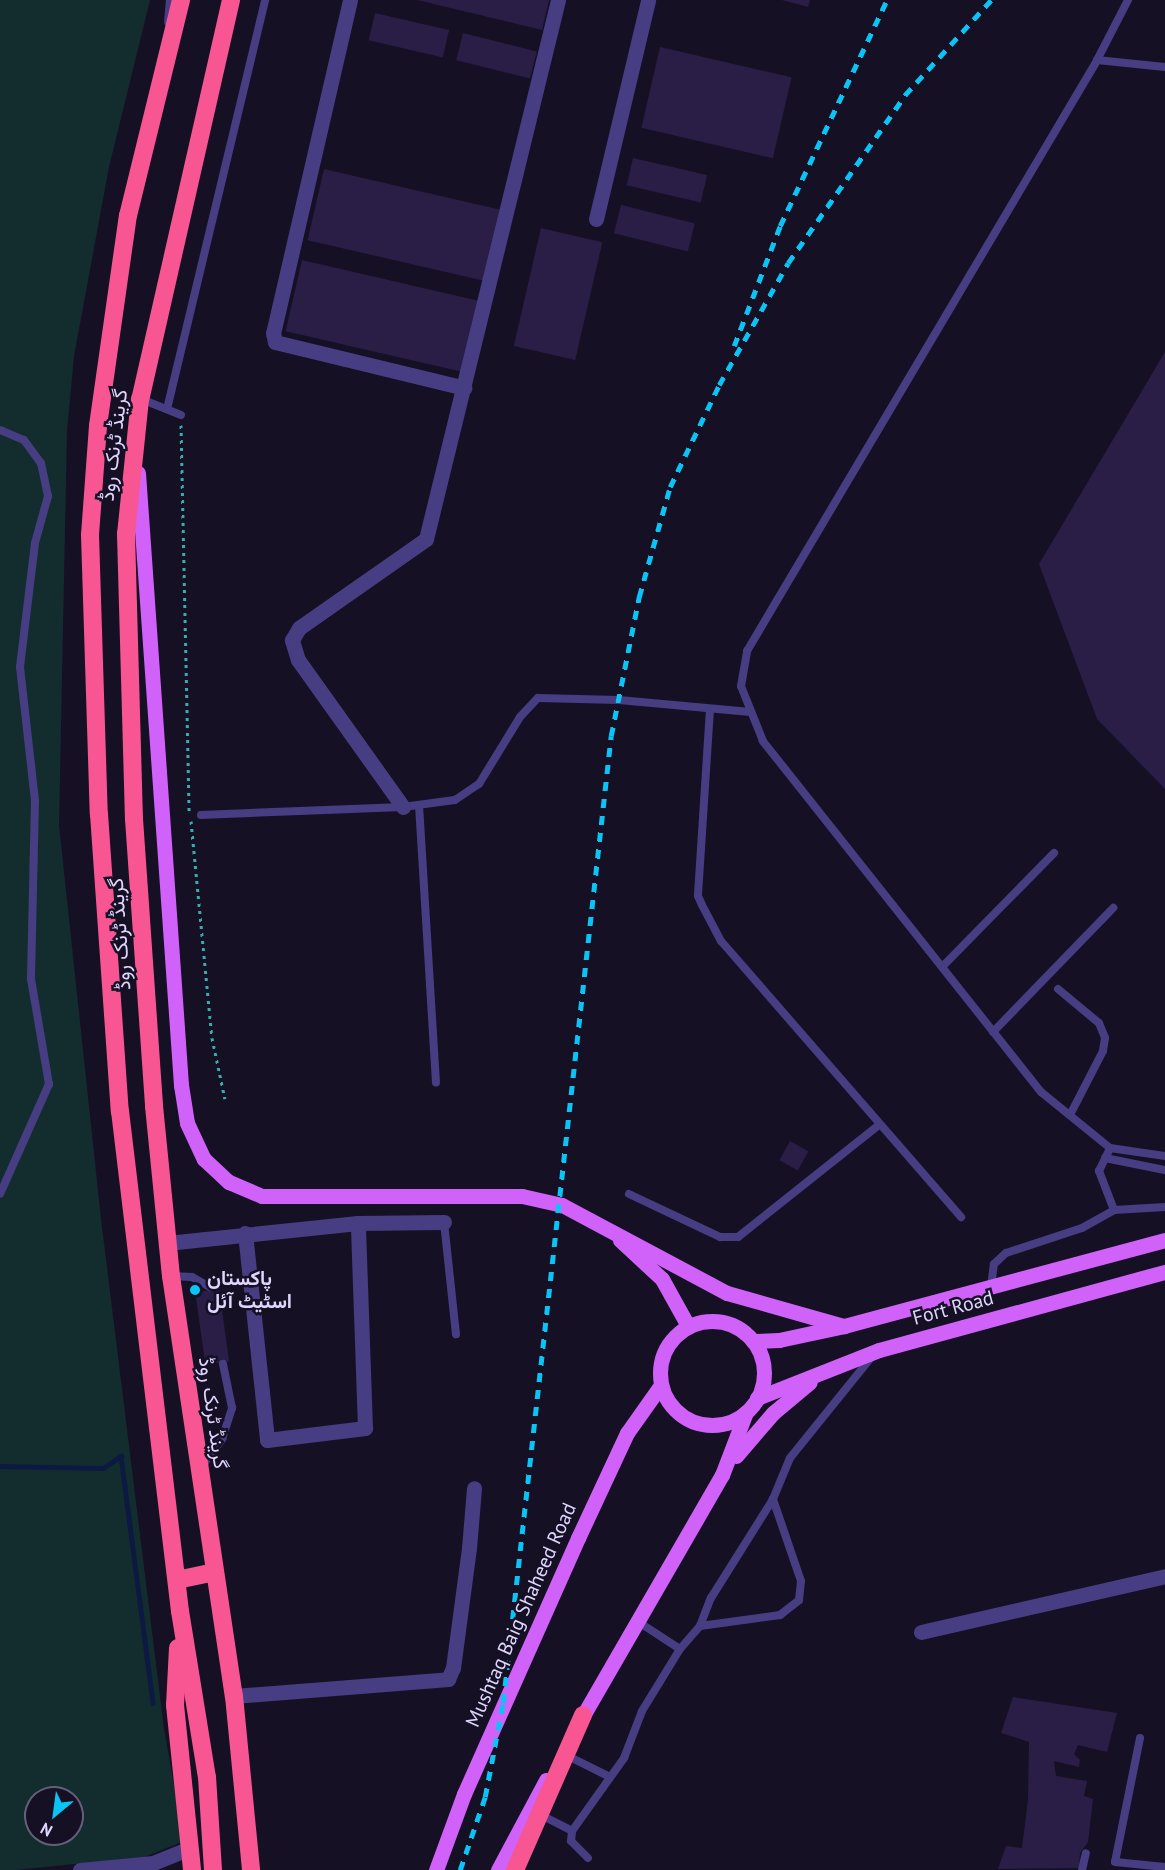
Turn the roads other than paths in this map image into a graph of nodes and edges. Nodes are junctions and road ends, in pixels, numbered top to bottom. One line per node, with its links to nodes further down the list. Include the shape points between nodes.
1 (170, 0): 11 (lane)
2 (181, 0): 11 (highway, گرینڈ ٹرنک روڈ)
3 (231, 0): 14 (highway, گرینڈ ٹرنک روڈ)
4 (265, 0): 15 (lane)
5 (350, 0): 13 (street, via 273,333 275,342)
6 (558, 0): 13 (street)
7 (648, 0): 12 (street)
8 (1128, 0): 9 (lane)
9 (1097, 60): 10 (lane); 20 (lane, via 747,651 741,686)
10 (1165, 67)
11 (160, 82): 67 (highway, گرینڈ ٹرنک روڈ, via 128,215 98,426 90,535 99,814 120,1111)
12 (596, 219)
13 (465, 388): 22 (street, via 426,539 299,628 292,640 298,660)
14 (140, 399): 15 (lane); 18 (highway, گرینڈ ٹرنک روڈ)
15 (167, 409): 16 (lane)
16 (181, 415)
17 (0, 430): 36 (lane, via 24,440 41,463 48,496 35,543 20,667 35,801 31,980 49,1084)
18 (135, 434): 43 (main road, via 181,1085 187,1123 204,1159 228,1182 262,1196 522,1196 562,1205); 46 (highway, گرینڈ ٹرنک روڈ, via 126,534 134,819)
19 (710, 709): 20 (lane); 21 (lane, via 619,700 538,698 520,717 479,784 455,800); 31 (lane, via 698,896 722,941)
20 (750, 712): 26 (lane, via 763,741)
21 (419, 805): 22 (lane); 29 (lane)
22 (403, 807): 23 (lane)
23 (201, 815)
24 (1054, 853): 26 (lane)
25 (1113, 908): 28 (lane)
26 (942, 967): 28 (lane)
27 (1058, 989): 30 (lane, via 1099,1023 1105,1038 1103,1051)
28 (993, 1032): 30 (lane, via 1041,1092)
29 (436, 1082)
30 (1070, 1114): 32 (lane)
31 (880, 1124): 37 (lane, via 738,1237 720,1238); 40 (lane)
32 (1110, 1148): 33 (lane); 34 (lane)
33 (1165, 1156)
34 (1105, 1158): 35 (lane); 39 (lane, via 1099,1171)
35 (1165, 1170)
36 (0, 1194)
37 (629, 1194)
38 (1165, 1207): 39 (lane)
39 (1114, 1210): 50 (lane, via 1082,1228 1000,1257 994,1264)
40 (961, 1217)
41 (444, 1222): 42 (street); 53 (lane)
42 (358, 1223): 44 (street); 44 (street, via 365,1428 267,1440)
43 (603, 1223): 51 (main road, via 662,1279); 52 (main road, via 727,1293 764,1307)
44 (245, 1233): 46 (street)
45 (1165, 1240): 50 (main road, Fort Road)
46 (167, 1243): 48 (highway, گرینڈ ٹرنک روڈ)
47 (1165, 1272): 55 (main road, Fort Road)
48 (171, 1276): 49 (lane, via 192,1277); 61 (highway, گرینڈ ٹرنک روڈ)
49 (210, 1287)
50 (991, 1287): 52 (main road, Fort Road)
51 (687, 1326): 54 (main road, via 708,1321 730,1324); 58 (main road, via 667,1345 659,1371)
52 (844, 1326): 54 (main road, Fort Road, via 779,1340)
53 (456, 1334)
54 (753, 1341): 59 (main road, via 764,1369)
55 (879, 1350): 57 (main road, Fort Road); 64 (lane, via 804,1437)
56 (223, 1364): 61 (lane, via 232,1408 222,1438)
57 (836, 1364): 59 (main road, Fort Road); 62 (main road, via 773,1413)
58 (661, 1385): 60 (main road, via 674,1408 696,1422 714,1425); 88 (main road, Mushtaq Baig Shaheed Road, via 627,1433 578,1538 464,1794)
59 (758, 1398): 60 (main road)
60 (746, 1412): 62 (main road)
61 (198, 1470): 65 (highway, گرینڈ ٹرنک روڈ)
62 (722, 1475): 69 (main road)
63 (474, 1488): 73 (street, via 453,1668 448,1678)
64 (773, 1499): 70 (lane, via 711,1598); 70 (lane, via 801,1581 799,1600 780,1615)
65 (214, 1572): 67 (highway); 73 (highway, گرینڈ ٹرنک روڈ)
66 (1165, 1576): 71 (street)
67 (177, 1580): 68 (highway, گرینڈ ٹرنک روڈ)
68 (180, 1611): 80 (highway, via 175,1705); 86 (highway, گرینڈ ٹرنک روڈ, via 207,1777)
69 (637, 1621): 72 (lane); 74 (main road)
70 (700, 1626): 72 (lane)
71 (921, 1632)
72 (680, 1649): 77 (lane, via 642,1711 624,1758)
73 (234, 1696): 87 (highway, گرینڈ ٹرنک روڈ)
74 (583, 1715): 76 (highway); 89 (main road)
75 (1140, 1738): 83 (lane, via 1115,1862)
76 (568, 1756): 77 (lane); 78 (highway)
77 (608, 1776): 79 (lane)
78 (541, 1815): 79 (lane); 90 (highway)
79 (572, 1831): 82 (lane, via 571,1841)
80 (190, 1848): 84 (street, via 153,1863); 85 (highway)
81 (1086, 1853): 91 (lane)
82 (588, 1858)
83 (1165, 1867)
84 (80, 1870)
85 (192, 1870)
86 (213, 1870)
87 (250, 1870)
88 (436, 1870)
89 (498, 1870)
90 (515, 1870)
91 (1082, 1870)

